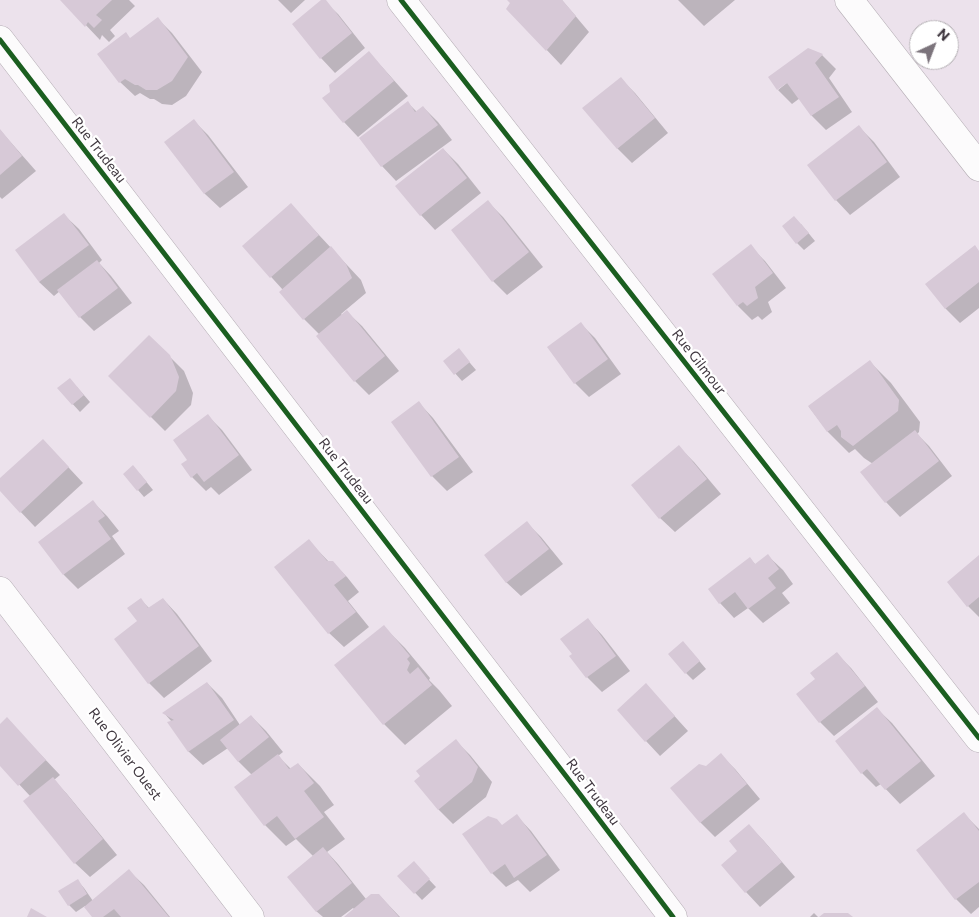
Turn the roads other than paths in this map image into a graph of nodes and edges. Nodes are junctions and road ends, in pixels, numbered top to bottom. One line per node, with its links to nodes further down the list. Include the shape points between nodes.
1 (401, 0): 7 (street, Rue Gilmour)
2 (849, 0): 4 (street)
3 (0, 40): 9 (street, Rue Trudeau)
4 (979, 167)
5 (0, 591): 6 (street, Rue Olivier Ouest)
6 (9, 622): 8 (street, Rue Olivier Ouest)
7 (979, 738)
8 (250, 917)
9 (673, 917)

